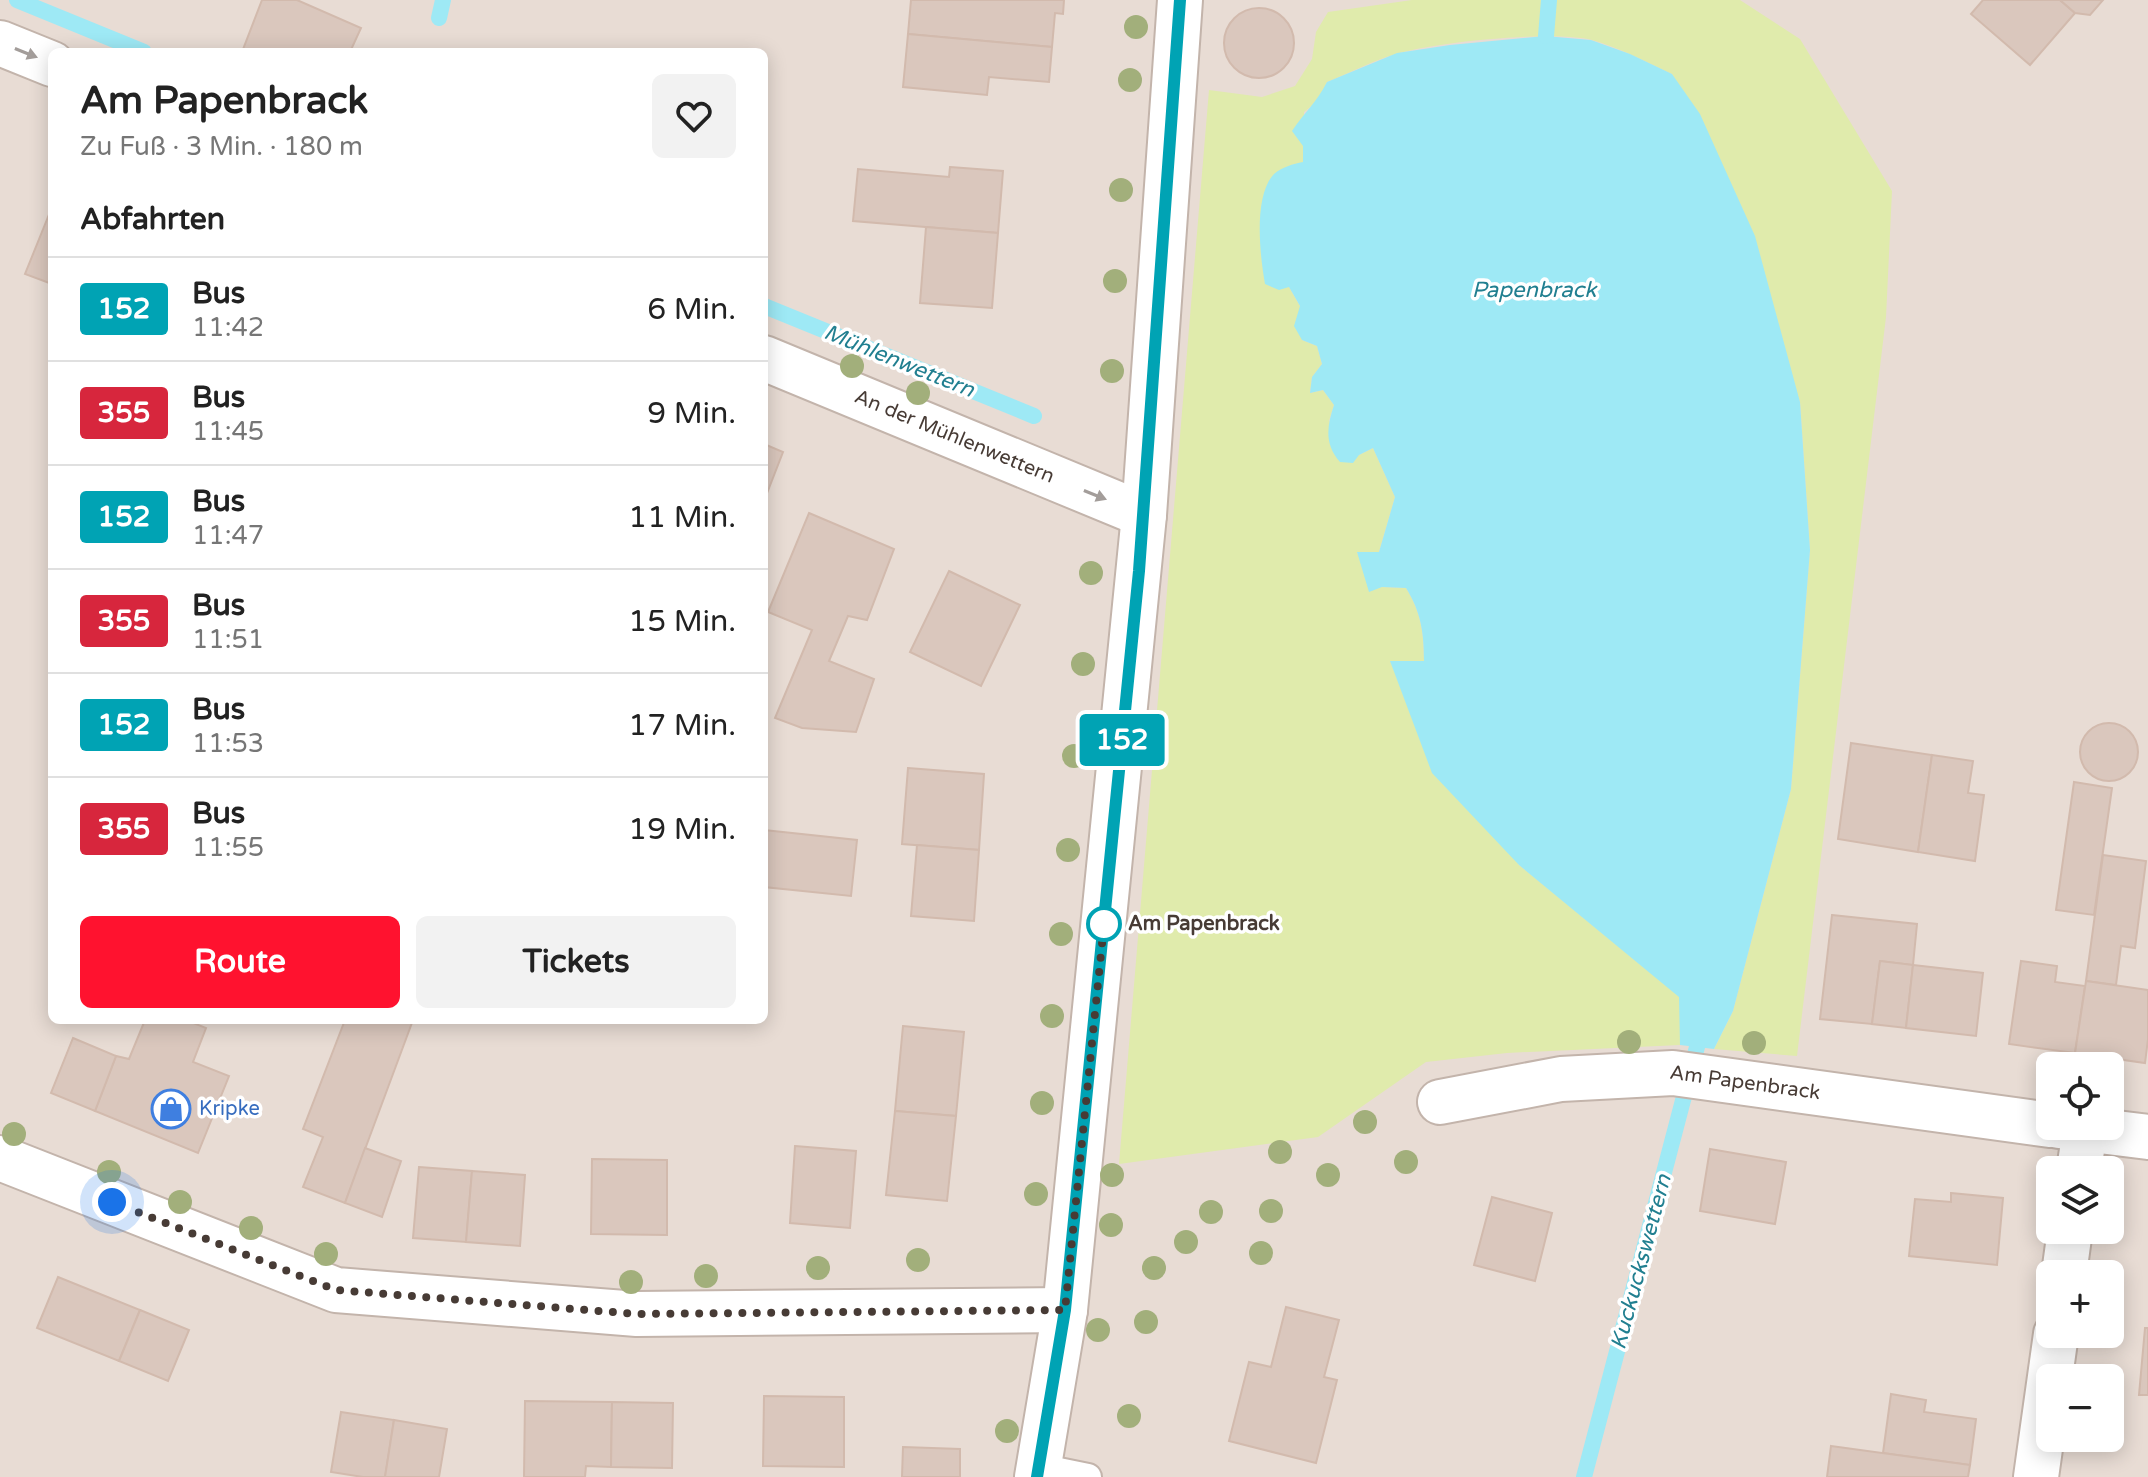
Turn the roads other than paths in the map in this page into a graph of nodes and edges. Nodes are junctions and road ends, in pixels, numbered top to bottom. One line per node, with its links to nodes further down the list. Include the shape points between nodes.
1 (1180, 0): 5 (street)
2 (0, 43): 3 (street, one-way to 3)
3 (48, 62)
4 (768, 360): 5 (street, An der Mühlenwettern, one-way to 5)
5 (1144, 515): 11 (street)
6 (1440, 1102): 7 (street, Am Papenbrack, via 1561,1079 1688,1075)
7 (2036, 1133)
8 (2124, 1137): 9 (street, Am Papenbrack)
9 (2148, 1137)
10 (0, 1158): 11 (street, via 336,1290 637,1314)
11 (1065, 1310): 13 (street)
12 (2054, 1348): 15 (street)
13 (1038, 1472): 14 (lane)
14 (1088, 1477)
15 (2036, 1477)

